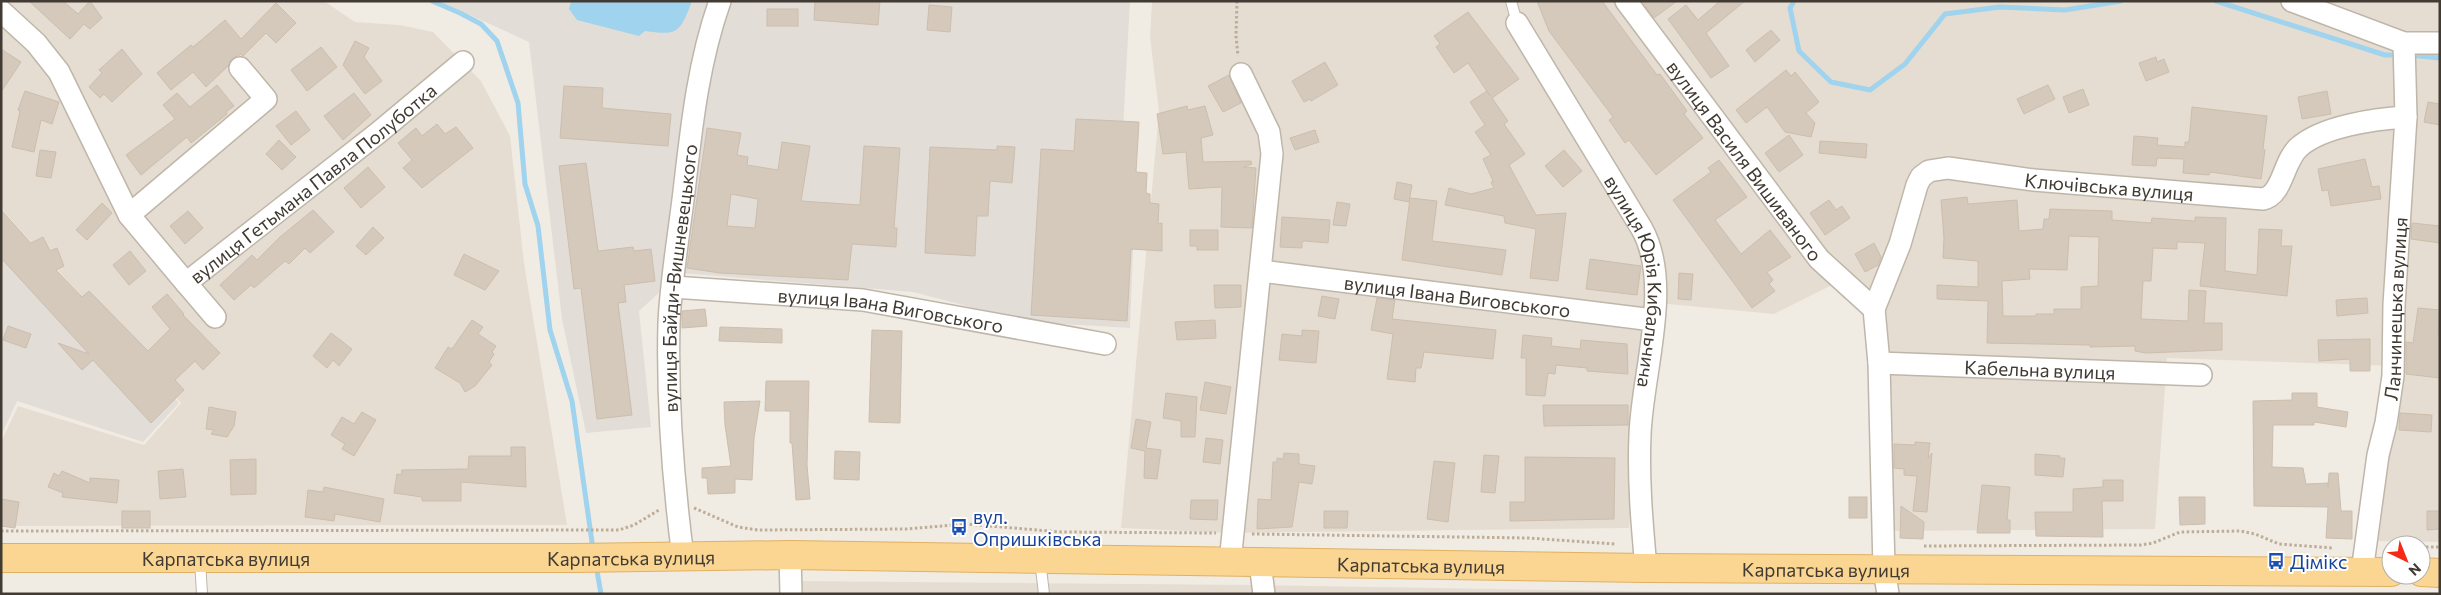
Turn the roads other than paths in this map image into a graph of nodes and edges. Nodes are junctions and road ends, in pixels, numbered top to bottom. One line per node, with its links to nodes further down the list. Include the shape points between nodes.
1 (720, 1): 16 (street, вулиця Байди-Вишневецького, via 705,43 690,138)
2 (1511, 1): 6 (lane)
3 (1626, 1): 17 (street, вулиця Василя Вишиваного, via 1819,259)
4 (2292, 1): 8 (street)
5 (1, 12): 13 (street, вулиця Гетьмана Павла Полуботка, via 36,43 59,72)
6 (1517, 23): 19 (street, вулиця Юрія Кибальчича, via 1650,242 1655,261)
7 (2440, 43): 8 (street)
8 (2404, 52): 12 (street, Ланчинецька вулиця)
9 (464, 62): 15 (street, вулиця Гетьмана Павла Полуботка)
10 (240, 68): 13 (street, via 266,99)
11 (1241, 74): 14 (street, via 1269,132 1272,154)
12 (2406, 117): 17 (street, Ключівська вулиця, via 2361,123 2319,135 2300,146 2287,162 2275,193 2263,200 1933,169 1921,177 1917,185 1900,244); 29 (street, Ланчинецька вулиця, via 2394,305 2393,376)
13 (129, 215): 15 (street, вулиця Гетьмана Павла Полуботка)
14 (1261, 271): 19 (street, вулиця Івана Виговського); 30 (street)
15 (186, 283): 18 (street)
16 (673, 287): 20 (street, вулиця Івана Виговського, via 863,300); 24 (street, вулиця Байди-Вишневецького, via 668,373)
17 (1874, 309): 21 (street)
18 (215, 317)
19 (1653, 320): 25 (street, вулиця Юрія Кибальчича, via 1640,435 1639,481)
20 (1105, 344)
21 (1879, 363): 22 (street, Кабельна вулиця); 33 (street)
22 (2201, 375)
23 (790, 555): 24 (main road, Карпатська вулиця); 28 (main road, Карпатська вулиця); 35 (street)
24 (683, 557): 27 (main road, Карпатська вулиця)
25 (1645, 557): 31 (main road, Карпатська вулиця); 33 (main road, Карпатська вулиця)
26 (1, 558): 27 (main road, Карпатська вулиця)
27 (200, 558): 34 (lane)
28 (1040, 559): 30 (main road, Карпатська вулиця); 36 (lane)
29 (2363, 560): 32 (main road, Карпатська вулиця); 33 (main road, Карпатська вулиця)
30 (1230, 562): 31 (main road, Карпатська вулиця)
31 (1260, 563): 37 (street)
32 (2381, 568)
33 (1886, 581)
34 (202, 594)
35 (791, 594)
36 (1044, 594)
37 (1264, 594)

